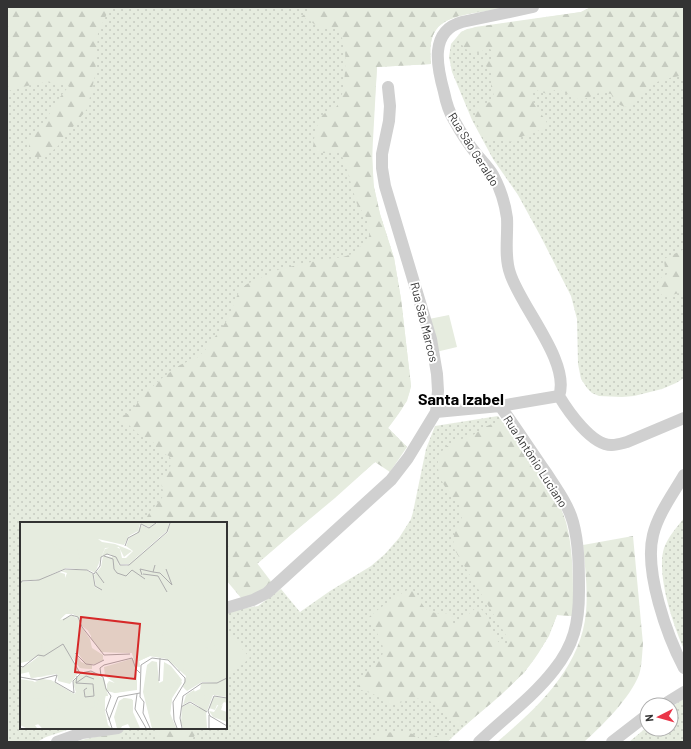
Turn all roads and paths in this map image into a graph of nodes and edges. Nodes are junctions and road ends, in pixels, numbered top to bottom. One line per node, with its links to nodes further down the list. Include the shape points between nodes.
1 (533, 7): 3 (street, Rua São Geraldo, via 452,25 439,44 437,63 450,114 499,187 507,218 508,268 514,284 548,343 562,382)
2 (388, 87): 5 (street, Rua São Marcos, via 389,121 382,154 382,168 385,186 431,339 437,374)
3 (559, 396): 4 (street); 6 (street, via 583,428 598,441 608,445 627,442)
4 (500, 406): 5 (street); 13 (street, Rua Antônio Luciano, via 556,488 572,519 577,541 578,620 569,645 554,670 534,692)
5 (436, 412): 8 (street, Rua São Marcos, via 399,470 380,490 267,593)
6 (684, 418)
7 (684, 475): 9 (street, via 660,515 651,547 653,577 664,622)
8 (227, 608)
9 (684, 668)
10 (639, 721): 14 (street)
11 (111, 729): 12 (street, via 82,733)
12 (57, 742)
13 (479, 742)
14 (612, 742)

